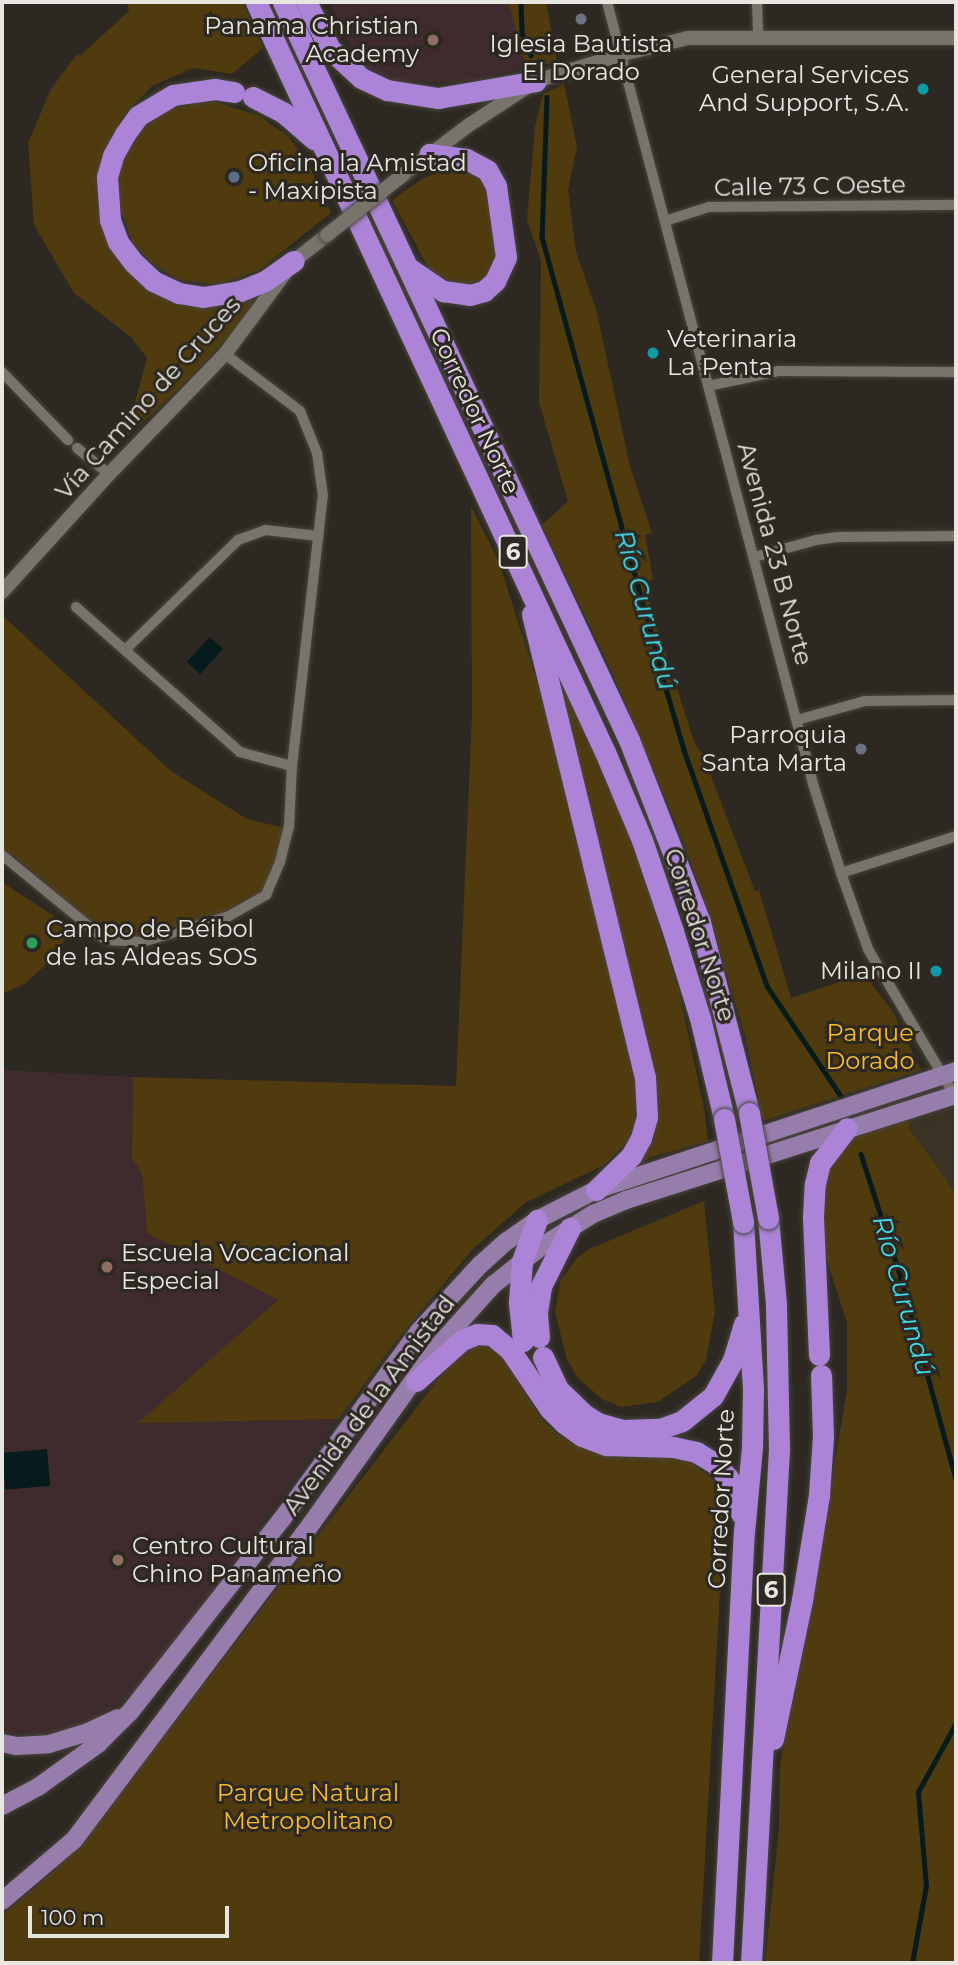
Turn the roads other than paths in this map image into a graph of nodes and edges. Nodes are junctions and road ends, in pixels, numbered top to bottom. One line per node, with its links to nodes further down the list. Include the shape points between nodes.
1 (256, 2): 10 (highway, Corredor Norte / 6)
2 (283, 2): 15 (highway, Corredor Norte / 6)
3 (306, 2): 9 (highway, via 330,49 360,78 387,90 438,98)
4 (607, 2): 8 (street, Avenida 23 B Norte)
5 (757, 2): 6 (street)
6 (758, 36): 7 (street, Vía Camino de Cruces); 8 (street, Vía Camino de Cruces, via 688,38)
7 (956, 38)
8 (623, 54): 9 (street, Vía Camino de Cruces); 13 (street, Avenida 23 B Norte)
9 (536, 81): 11 (street, Vía Camino de Cruces)
10 (320, 146): 14 (highway, via 284,113 243,94 195,90 173,95 138,116 113,156 107,177 110,220 118,242 153,281 179,293 203,297 240,292); 26 (highway, Corredor Norte / 6)
11 (429, 154): 14 (street, Vía Camino de Cruces, bridge); 15 (highway, via 466,159 487,170 496,186 506,257 495,281 470,295 443,291)
12 (956, 205): 13 (street, Calle 73 C Oeste, via 709,207)
13 (666, 221): 19 (street, Avenida 23 B Norte)
14 (294, 261): 16 (street, Vía Camino de Cruces)
15 (408, 268): 52 (highway, Corredor Norte / 6, bridge, via 629,740 666,830 700,922 749,1112 768,1218 776,1304 779,1450)
16 (225, 354): 22 (street, Vía Camino de Cruces); 23 (street, via 300,411 317,453 323,496)
17 (2, 372): 20 (street)
18 (956, 372): 19 (street, via 779,371)
19 (708, 386): 25 (street, Avenida 23 B Norte)
20 (68, 440)
21 (78, 448): 22 (street)
22 (109, 474): 27 (street, Vía Camino de Cruces)
23 (319, 536): 29 (street, via 265,530 237,540); 32 (street)
24 (956, 536): 25 (street, via 838,537)
25 (754, 557): 31 (street, Avenida 23 B Norte)
26 (520, 568): 39 (highway, via 645,1077 647,1116 641,1139 631,1156); 43 (highway, Corredor Norte / 6, bridge, via 642,840 700,1018 743,1222)
27 (2, 592)
28 (76, 607): 29 (street)
29 (125, 650): 32 (street, via 240,752)
30 (956, 700): 31 (street, via 865,701)
31 (797, 720): 35 (street, Avenida 23 B Norte)
32 (292, 766): 34 (street, via 289,827 266,895 217,920 142,942 106,940)
33 (956, 836): 35 (street)
34 (2, 855)
35 (841, 873): 36 (street, Avenida 23 B Norte, via 868,949)
36 (950, 1073): 37 (street, Avenida 23 B Norte); 39 (main road, Avenida de la Amistad)
37 (956, 1096): 38 (main road, Avenida de la Amistad)
38 (847, 1128): 41 (main road, Avenida de la Amistad, via 626,1200); 52 (highway, via 820,1163 815,1184 823,1437 819,1495 803,1600)
39 (596, 1190): 40 (main road, Avenida de la Amistad)
40 (537, 1220): 42 (highway); 47 (main road, Avenida de la Amistad, via 480,1265 419,1331)
41 (570, 1228): 42 (main road, Avenida de la Amistad); 44 (highway, via 541,1286)
42 (522, 1261): 44 (highway, via 519,1302); 45 (main road, Avenida de la Amistad, via 466,1313)
43 (749, 1305): 44 (highway, via 720,1386 693,1413 660,1429 623,1430 597,1423 558,1389); 48 (highway, Corredor Norte / 6, via 752,1436)
44 (533, 1349): 46 (highway)
45 (416, 1381): 46 (highway, via 462,1340 492,1335 510,1350); 49 (main road, Avenida de la Amistad)
46 (550, 1409): 48 (highway, via 582,1436 606,1445 673,1447 707,1458 734,1487)
47 (282, 1519): 49 (main road); 50 (main road, Avenida de la Amistad)
48 (744, 1532): 55 (highway, Corredor Norte / 6)
49 (304, 1534): 54 (main road, Avenida de la Amistad, via 74,1840)
50 (130, 1712): 51 (main road, via 49,1744); 53 (main road, Avenida de la Amistad, via 98,1744 38,1787)
51 (2, 1743)
52 (761, 1788): 56 (highway, Corredor Norte / 6)
53 (2, 1806)
54 (2, 1901)
55 (722, 1963)
56 (751, 1963)

